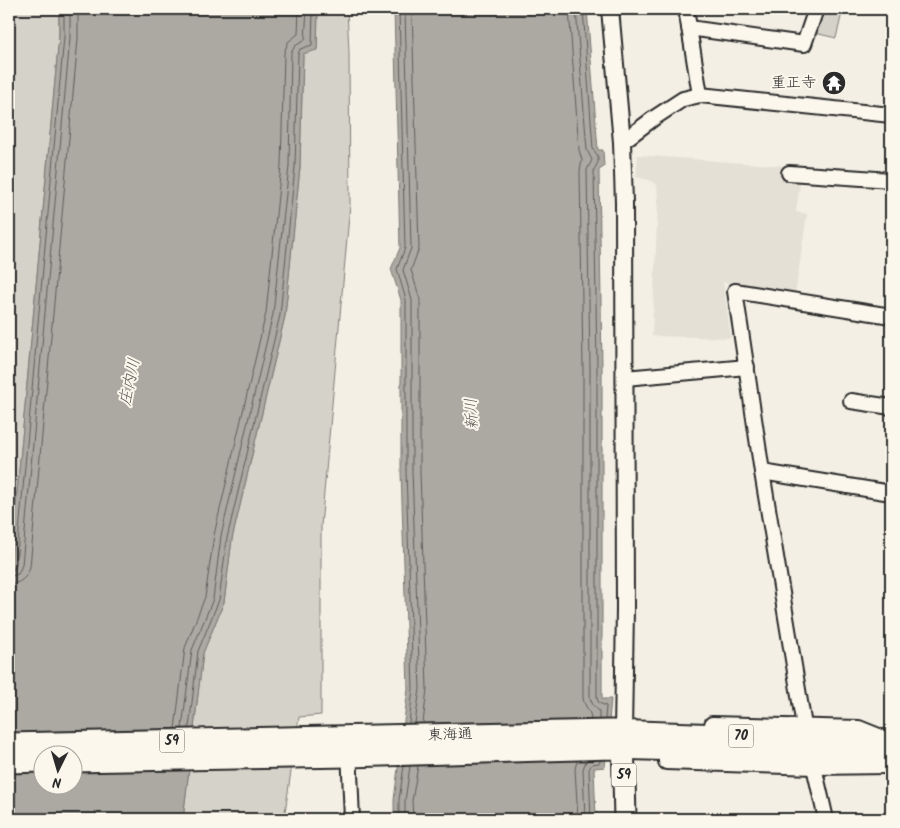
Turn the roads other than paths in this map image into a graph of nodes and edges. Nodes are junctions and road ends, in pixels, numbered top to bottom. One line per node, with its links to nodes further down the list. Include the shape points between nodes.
1 (610, 9): 7 (street)
2 (686, 9): 4 (street)
3 (816, 9): 4 (street, via 804,44)
4 (689, 28): 5 (street)
5 (700, 95): 6 (street); 7 (street, via 683,99)
6 (891, 116)
7 (622, 142): 12 (street)
8 (789, 173): 9 (street)
9 (891, 180)
10 (891, 316): 11 (street, via 735,291)
11 (746, 367): 12 (street); 15 (street)
12 (625, 378): 19 (street, via 625,609)
13 (851, 401): 14 (street)
14 (891, 407)
15 (762, 472): 16 (street); 17 (street)
16 (891, 493)
17 (804, 726): 18 (street, via 666,724); 20 (street, via 859,728)
18 (666, 727)
19 (617, 740): 20 (main road, 東海通 / 70); 22 (main road, 東海通 / 59); 23 (main road, 東海通 / 70); 31 (main road, 59)
20 (891, 741)
21 (9, 744): 22 (main road, 東海通 / 59)
22 (350, 747): 24 (main road, 東海通 / 59); 30 (street)
23 (891, 756)
24 (82, 760)
25 (666, 760): 28 (street)
26 (32, 761): 27 (main road)
27 (9, 762)
28 (814, 766): 29 (street); 32 (street)
29 (891, 766)
30 (352, 819)
31 (625, 819)
32 (826, 819)

